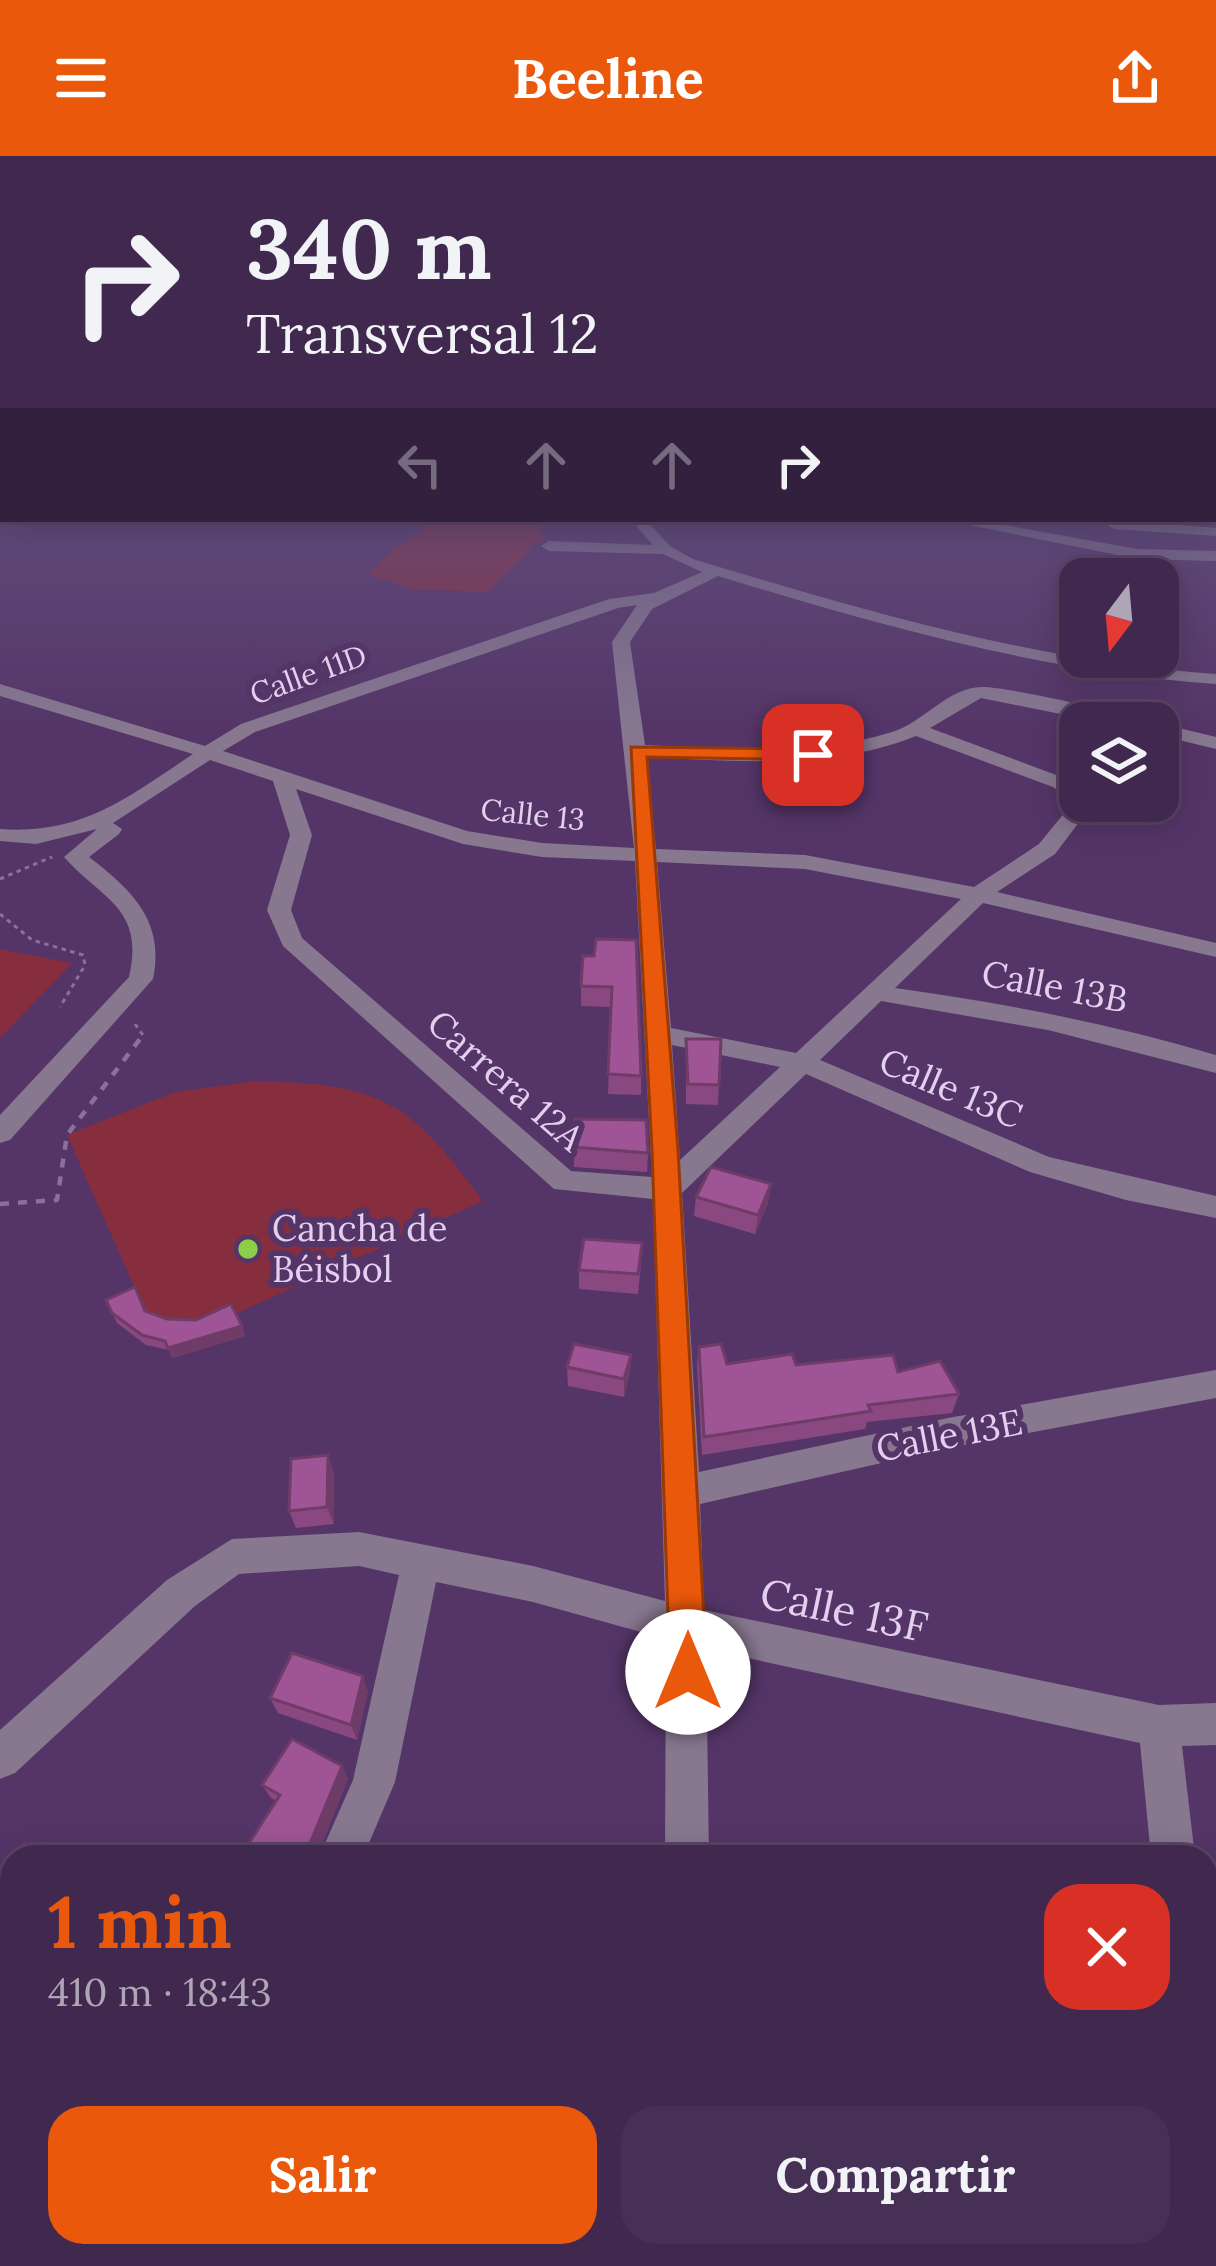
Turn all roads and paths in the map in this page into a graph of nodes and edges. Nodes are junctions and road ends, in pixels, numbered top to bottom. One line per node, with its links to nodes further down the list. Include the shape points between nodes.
1 (651, 533): 4 (street)
2 (1026, 533): 5 (street, via 1137,554)
3 (549, 546): 4 (street)
4 (666, 550): 6 (street)
5 (1216, 556)
6 (716, 571): 7 (street); 8 (street)
7 (656, 598): 19 (street, Calle 11D, via 615,603 308,703); 20 (street, via 625,626 621,642)
8 (1019, 656): 9 (street); 13 (street)
9 (1059, 662)
10 (1168, 678): 11 (street); 14 (street)
11 (1216, 680)
12 (0, 690): 19 (street, Calle 13)
13 (1002, 694): 15 (street); 17 (street, via 962,696)
14 (1167, 702)
15 (1059, 707)
16 (1179, 726): 18 (street)
17 (914, 729): 20 (street, via 842,752 785,757); 22 (street)
18 (1216, 743)
19 (204, 751): 21 (street, Calle 13); 23 (street, Calle 11D)
20 (638, 751): 26 (street)
21 (283, 777): 26 (street, Calle 13, via 464,837 542,850); 37 (street, Carrera 12A, via 301,835 279,910 291,940 564,1181)
22 (1059, 788)
23 (144, 797): 25 (street, Calle 11D, via 79,832 28,840); 31 (street, via 75,857 132,902 149,954)
24 (1064, 822): 27 (street, via 1047,849)
25 (0, 835)
26 (647, 852): 27 (street, Calle 13, via 805,862); 33 (street)
27 (978, 895): 29 (street, Calle 13); 30 (street)
28 (0, 914): 32 (path, via 32,940 83,955)
29 (1216, 950)
30 (877, 993): 34 (street); 35 (street, Calle 13B, via 1114,1032)
31 (121, 1004): 36 (street); 38 (path, via 145,1037 67,1135 57,1201)
32 (60, 1007)
33 (658, 1034): 34 (street, Calle 13C); 37 (street)
34 (804, 1063): 37 (street); 39 (street, Calle 13C, via 1040,1165)
35 (1216, 1064)
36 (0, 1133)
37 (668, 1189): 41 (street)
38 (0, 1204)
39 (1216, 1207)
40 (1216, 1384): 41 (street, Calle 13E)
41 (683, 1492): 43 (street)
42 (421, 1562): 43 (street, Calle 13F); 46 (street, Calle 13F, via 358,1549 232,1557 181,1593); 47 (street, via 374,1782)
43 (688, 1626): 45 (street, Calle 13F); 48 (street)
44 (1216, 1724): 45 (street, Calle 13F)
45 (1160, 1726): 49 (street)
46 (0, 1758)
47 (346, 1845)
48 (687, 1845)
49 (1172, 1845)

